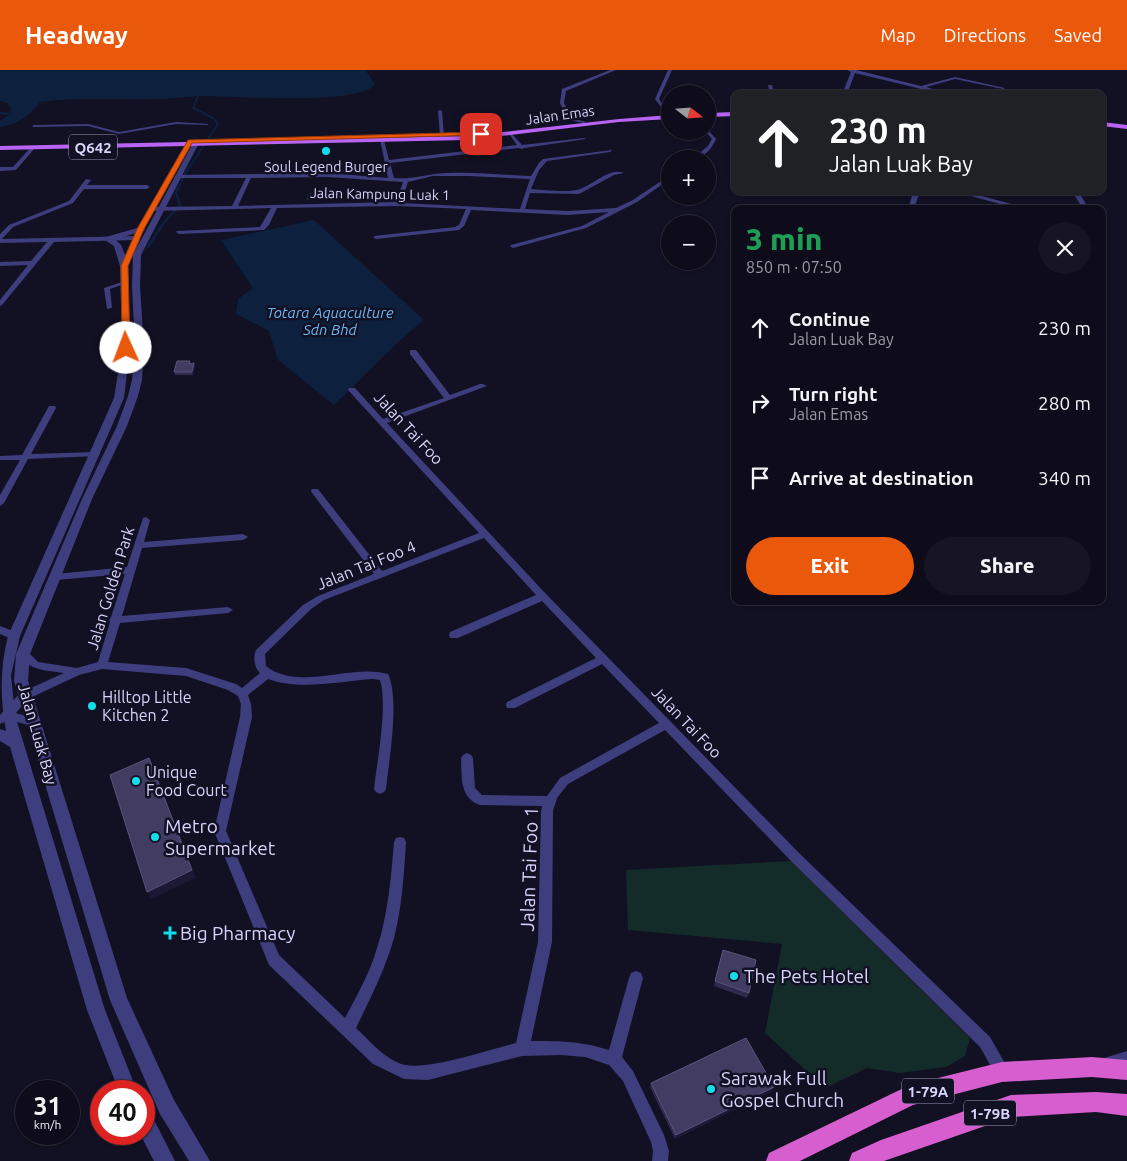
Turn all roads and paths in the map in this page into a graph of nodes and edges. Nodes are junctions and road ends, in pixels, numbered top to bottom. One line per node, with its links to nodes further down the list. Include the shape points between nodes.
1 (614, 70): 20 (street, via 564,90 562,103)
2 (670, 70): 6 (street)
3 (848, 70): 4 (street)
4 (855, 71): 5 (street); 12 (street)
5 (868, 72): 8 (street)
6 (663, 85)
7 (770, 86): 11 (street)
8 (922, 87): 9 (street, via 955,78); 13 (street)
9 (1002, 88)
10 (661, 89): 14 (street, via 656,99)
11 (770, 90)
12 (846, 90)
13 (933, 90)
14 (661, 105)
15 (440, 111): 29 (street)
16 (731, 113): 17 (main road)
17 (716, 114)
18 (661, 116): 21 (main road, Jalan Emas)
19 (661, 116): 27 (main road, Jalan Emas)
20 (570, 119): 21 (street); 23 (street)
21 (584, 122): 23 (main road, Jalan Emas)
22 (207, 124): 28 (street, via 176,123)
23 (563, 124): 29 (main road, Jalan Emas, via 509,132)
24 (1106, 125): 26 (main road)
25 (34, 126): 28 (street, via 88,125)
26 (1127, 128)
27 (511, 134): 31 (main road, Jalan Emas); 39 (street)
28 (120, 135): 33 (street); 34 (street)
29 (442, 136): 35 (main road, Jalan Emas)
30 (584, 139): 39 (street)
31 (382, 140): 35 (main road, Jalan Emas); 43 (street)
32 (714, 140): 40 (street)
33 (125, 142): 34 (main road, Q642); 35 (main road, Q642)
34 (117, 143): 36 (main road, Q642)
35 (201, 144): 37 (main road, Q642); 47 (street, Jalan Luak Bay); 63 (street, Jalan Luak Bay)
36 (0, 146): 38 (main road, Q642)
37 (150, 146): 38 (main road, Q642); 42 (main road)
38 (33, 148): 44 (street, via 14,169)
39 (522, 148): 43 (street)
40 (705, 150)
41 (610, 151): 48 (street, via 545,160)
42 (179, 152)
43 (388, 162): 49 (street)
44 (0, 169)
45 (620, 173): 55 (street, via 579,192)
46 (249, 176): 47 (street); 49 (street, via 327,175); 59 (street)
47 (177, 177): 61 (street, Jalan Luak Bay)
48 (533, 178): 51 (street, via 426,175); 55 (street)
49 (391, 179): 51 (street)
50 (88, 180): 53 (street)
51 (406, 181): 57 (street)
52 (661, 183): 65 (street, Jalan Kampung Luak 1)
53 (83, 187): 54 (street); 72 (street, via 66,206 11,226)
54 (147, 187)
55 (529, 191): 64 (street)
56 (971, 195): 58 (street)
57 (398, 204): 60 (street, Jalan Kampung Luak 1); 62 (street, Jalan Kampung Luak 1)
58 (1011, 205)
59 (235, 206): 60 (street, Jalan Kampung Luak 1); 61 (street, Jalan Kampung Luak 1)
60 (275, 206): 68 (street, via 262,229)
61 (162, 208): 63 (street, Jalan Kampung Luak 1); 69 (street, Jalan Luak Bay)
62 (469, 208): 64 (street, Jalan Kampung Luak 1); 71 (street, via 457,229)
63 (152, 209): 69 (street, Jalan Luak Bay)
64 (522, 210): 66 (street, Jalan Kampung Luak 1)
65 (617, 210): 66 (street, Jalan Kampung Luak 1); 67 (street, Jalan Kampung Luak 1)
66 (579, 214): 67 (street, via 586,219)
67 (584, 227): 74 (street, Jalan Kampung Luak 1)
68 (179, 232)
69 (142, 236): 70 (street); 77 (street, Jalan Luak Bay); 98 (street, Jalan Luak Bay, via 135,271 140,348 137,380)
70 (108, 238): 73 (street); 77 (street, via 115,241)
71 (376, 238)
72 (0, 240): 73 (street)
73 (52, 240): 75 (street)
74 (513, 246)
75 (31, 263): 76 (street); 79 (street)
76 (0, 264)
77 (124, 266): 78 (street, Jalan Luak Bay)
78 (124, 283): 80 (street, via 107,288); 87 (street, Jalan Luak Bay, via 126,348 123,378 119,398)
79 (0, 304)
80 (109, 308)
81 (413, 352): 84 (street)
82 (483, 386): 84 (street)
83 (352, 390): 86 (street, Jalan Tai Foo)
84 (448, 398): 86 (street)
85 (52, 408): 88 (street)
86 (383, 422): 93 (street, Jalan Tai Foo)
87 (96, 454): 88 (street); 104 (street, Jalan Luak Bay)
88 (27, 456): 89 (street); 91 (street)
89 (0, 458)
90 (316, 491): 97 (street)
91 (0, 503)
92 (146, 520): 95 (street, Jalan Golden Park)
93 (486, 534): 97 (street, Jalan Tai Foo 4); 99 (street, Jalan Tai Foo)
94 (244, 537): 95 (street)
95 (139, 545): 96 (street, Jalan Golden Park)
96 (130, 570): 98 (street); 101 (street, Jalan Golden Park)
97 (380, 574): 109 (street, Jalan Tai Foo 4, via 307,607 260,653 258,661)
98 (56, 576): 105 (street, Jalan Luak Bay)
99 (543, 596): 103 (street); 106 (street, Jalan Tai Foo)
100 (228, 610): 101 (street)
101 (114, 620): 107 (street, Jalan Golden Park)
102 (0, 630): 104 (street)
103 (454, 635)
104 (14, 636): 113 (street, Jalan Luak Bay, via 5,660)
105 (23, 654): 108 (street, via 35,665); 111 (street, Jalan Luak Bay, via 21,681)
106 (603, 659): 112 (street); 115 (street, Jalan Tai Foo)
107 (102, 665): 108 (street); 110 (street, via 186,672 232,687)
108 (76, 672): 111 (street)
109 (268, 674): 110 (street); 119 (street, via 305,681 369,674 384,677 388,682)
110 (242, 694): 123 (street, via 246,717 220,831 274,960)
111 (24, 696): 113 (street); 114 (street, Jalan Luak Bay)
112 (511, 705)
113 (4, 717): 114 (street); 117 (street, Jalan Luak Bay)
114 (32, 722): 134 (street, Jalan Luak Bay, via 119,1000 167,1107)
115 (666, 724): 120 (street, Jalan Tai Foo 1, via 564,781); 129 (street, Jalan Tai Foo, via 795,857 985,1042)
116 (0, 735): 117 (street)
117 (18, 745): 130 (street, Jalan Luak Bay, via 96,1010)
118 (467, 758): 120 (street, via 473,798)
119 (380, 788)
120 (550, 801): 124 (street, Jalan Tai Foo 1, via 547,811 545,942)
121 (400, 842): 123 (street, via 385,947)
122 (636, 978): 126 (street)
123 (347, 1030): 124 (street, via 384,1062 404,1072 418,1074)
124 (522, 1049): 126 (street, via 585,1050)
125 (1127, 1058): 127 (street)
126 (614, 1059): 135 (street, via 628,1076 658,1141)
127 (1092, 1067): 128 (highway, 1-79A); 129 (highway, 1-79A)
128 (1127, 1070)
129 (1002, 1072): 136 (highway, 1-79A, via 910,1096)
130 (124, 1080)
131 (1127, 1105): 137 (highway, 1-79B, via 1096,1102 1011,1106 880,1151)
132 (155, 1142): 133 (street)
133 (165, 1161)
134 (200, 1161)
135 (660, 1161)
136 (777, 1161)
137 (860, 1161)

